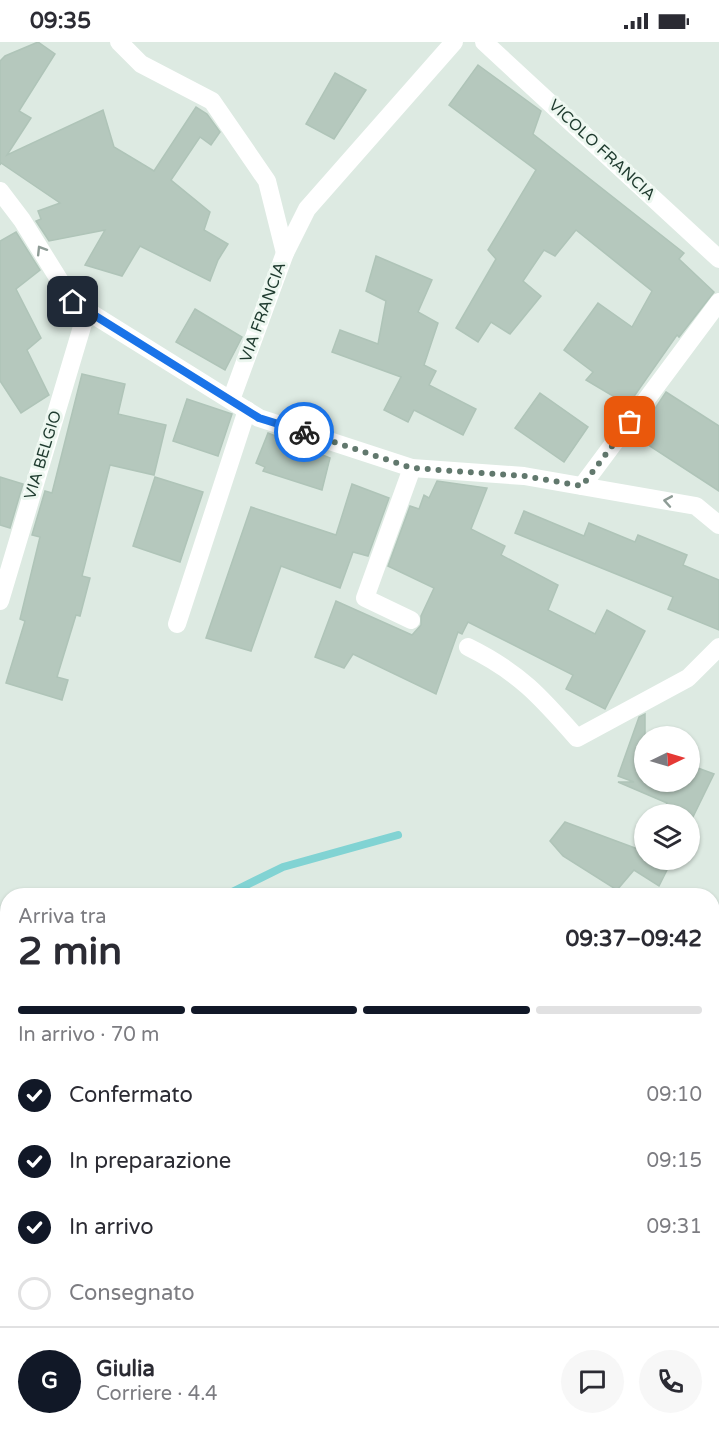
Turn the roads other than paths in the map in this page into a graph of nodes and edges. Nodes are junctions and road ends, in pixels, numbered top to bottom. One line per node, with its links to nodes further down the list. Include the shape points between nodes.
1 (119, 42): 5 (street, VIA FRANCIA, via 141,64 212,102 267,181)
2 (454, 42): 5 (street, via 307,209)
3 (484, 42): 6 (street, VICOLO FRANCIA)
4 (0, 191): 8 (street, one-way to 4, via 73,302)
5 (285, 253): 9 (street, VIA FRANCIA)
6 (719, 258)
7 (719, 302): 11 (street)
8 (87, 310): 9 (street); 13 (street, VIA BELGIO)
9 (239, 405): 10 (street, via 259,418); 15 (street, VIA FRANCIA)
10 (412, 468): 11 (street, via 524,476); 14 (street, via 365,598)
11 (582, 486): 12 (street, one-way to 11, via 696,506)
12 (719, 525)
13 (0, 601)
14 (411, 620)
15 (177, 624)
16 (468, 647): 17 (street, via 516,674 577,738 688,678)
17 (719, 647)

